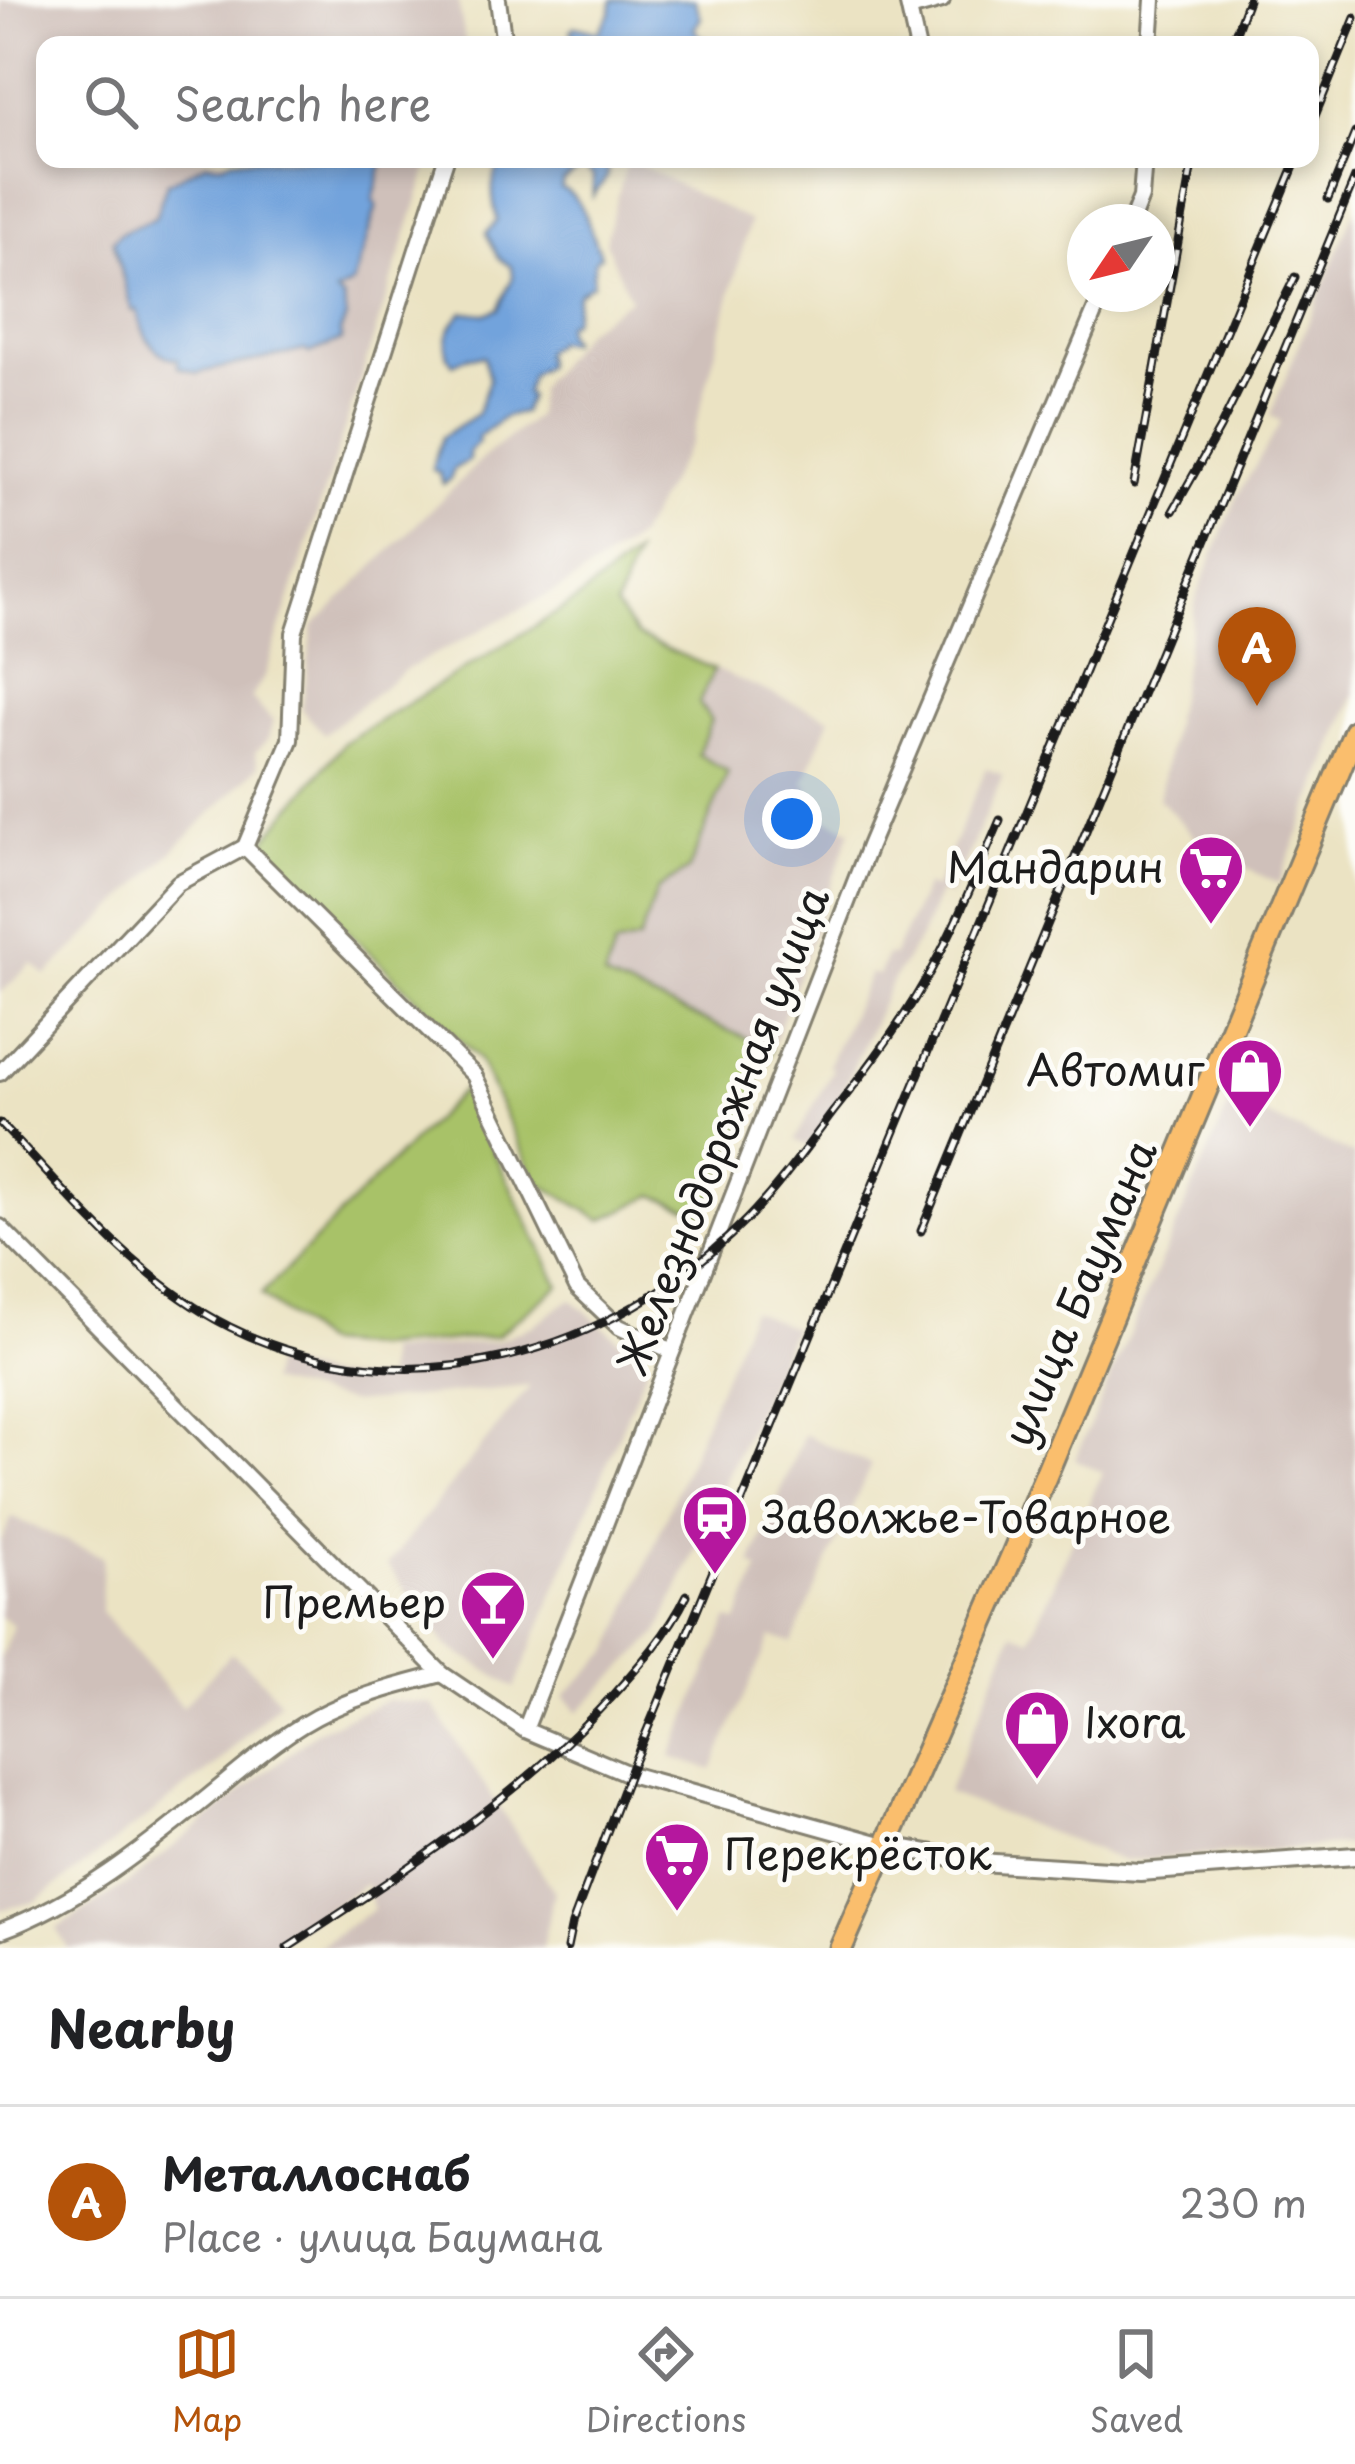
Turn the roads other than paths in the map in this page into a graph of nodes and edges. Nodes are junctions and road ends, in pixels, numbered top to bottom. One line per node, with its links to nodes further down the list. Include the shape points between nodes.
1 (498, 0): 5 (street)
2 (942, 0): 4 (street)
3 (1153, 0): 7 (street)
4 (908, 5): 6 (street)
5 (503, 36)
6 (915, 36)
7 (1151, 36)
8 (443, 168): 13 (street, via 293,633 290,740)
9 (1143, 168): 10 (street)
10 (1138, 204)
11 (1094, 312): 16 (street, Железнодорожная улица, via 869,847)
12 (1355, 731): 19 (main road, улица Баумана)
13 (245, 847): 14 (street, via 178,883); 16 (street, via 474,1075 577,1287 619,1327)
14 (0, 1073)
15 (0, 1227): 17 (street)
16 (672, 1351): 18 (street, Железнодорожная улица)
17 (442, 1674): 18 (street); 21 (street, via 324,1712 138,1855 38,1917)
18 (525, 1730): 19 (street, via 638,1777)
19 (884, 1844): 20 (street, via 979,1862 1140,1872); 22 (main road, улица Баумана)
20 (1355, 1856)
21 (0, 1930)
22 (841, 1948)

